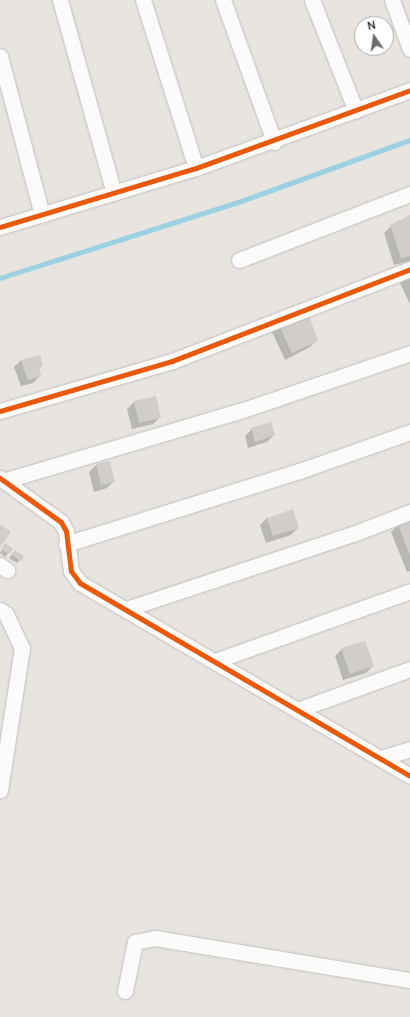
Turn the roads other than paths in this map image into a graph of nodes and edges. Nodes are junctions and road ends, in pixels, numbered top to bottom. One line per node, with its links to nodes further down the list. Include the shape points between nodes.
1 (60, 0): 12 (street)
2 (143, 0): 11 (street)
3 (224, 0): 10 (street)
4 (312, 0): 9 (street)
5 (392, 0): 6 (street)
6 (410, 49)
7 (0, 56): 14 (street)
8 (410, 90): 9 (street)
9 (356, 111): 10 (street)
10 (274, 142): 11 (street)
11 (196, 168): 12 (street)
12 (114, 193): 14 (street)
13 (410, 194): 16 (street)
14 (42, 215): 15 (street)
15 (0, 227)
16 (239, 260)
17 (410, 269): 19 (street, via 172,361)
18 (410, 353): 21 (street, via 243,410)
19 (0, 410)
20 (410, 432): 23 (street, via 305,469)
21 (2, 480): 23 (street, via 61,522 66,531)
22 (410, 512): 25 (street, via 353,534)
23 (66, 544): 25 (street, via 71,571 80,583)
24 (410, 591): 27 (street)
25 (126, 608): 27 (street)
26 (0, 610): 33 (street, via 6,614 22,648)
27 (215, 661): 29 (street)
28 (410, 669): 29 (street)
29 (296, 710): 31 (street)
30 (410, 749): 31 (street)
31 (381, 758): 32 (street)
32 (410, 776)
33 (0, 790)
34 (410, 980): 35 (street, via 155,938 135,942)
35 (125, 991)

